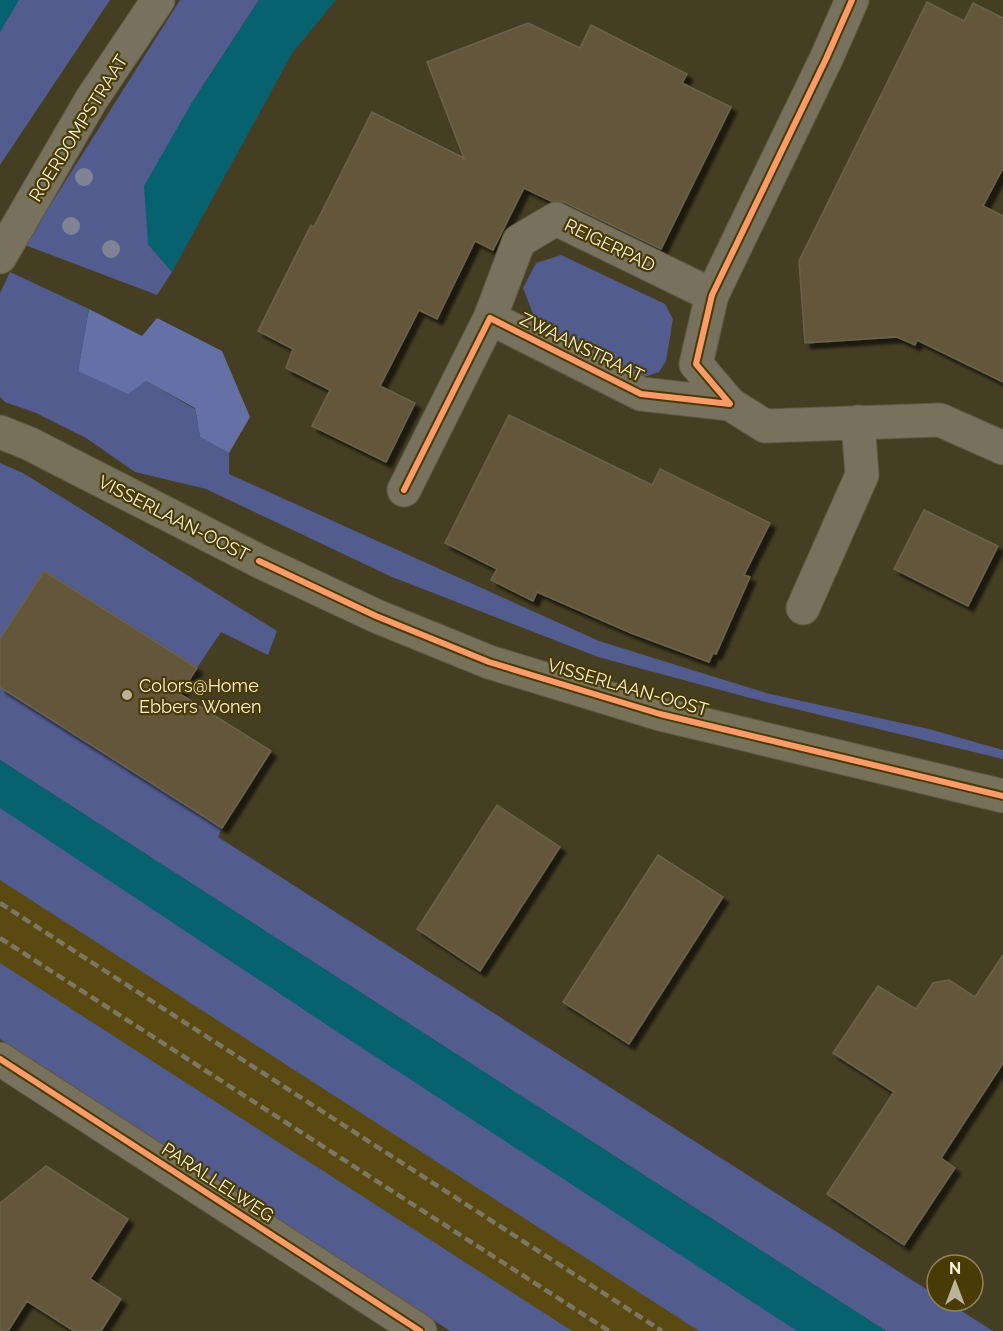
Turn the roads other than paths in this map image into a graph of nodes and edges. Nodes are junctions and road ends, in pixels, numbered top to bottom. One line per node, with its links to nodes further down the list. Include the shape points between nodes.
1 (158, 0): 3 (street, ROERDOMPSTRAAT, via 91,100)
2 (852, 0): 4 (street, ZWAANSTRAAT)
3 (0, 257)
4 (712, 295): 5 (street, REIGERPAD, via 556,219 519,240); 6 (street, ZWAANSTRAAT, via 696,364)
5 (490, 318): 6 (street, ZWAANSTRAAT, via 641,394); 10 (street)
6 (730, 404): 7 (street, ZWAANSTRAAT, via 765,426)
7 (858, 422): 9 (street, ZWAANSTRAAT, via 940,420); 11 (street, via 862,475)
8 (0, 432): 12 (street, VISSERLAAN-OOST, via 259,561 376,616 489,662 660,714)
9 (1003, 448)
10 (404, 490)
11 (803, 608)
12 (1003, 796)
13 (0, 1059): 14 (street, PARALLELWEG)
14 (420, 1331)

